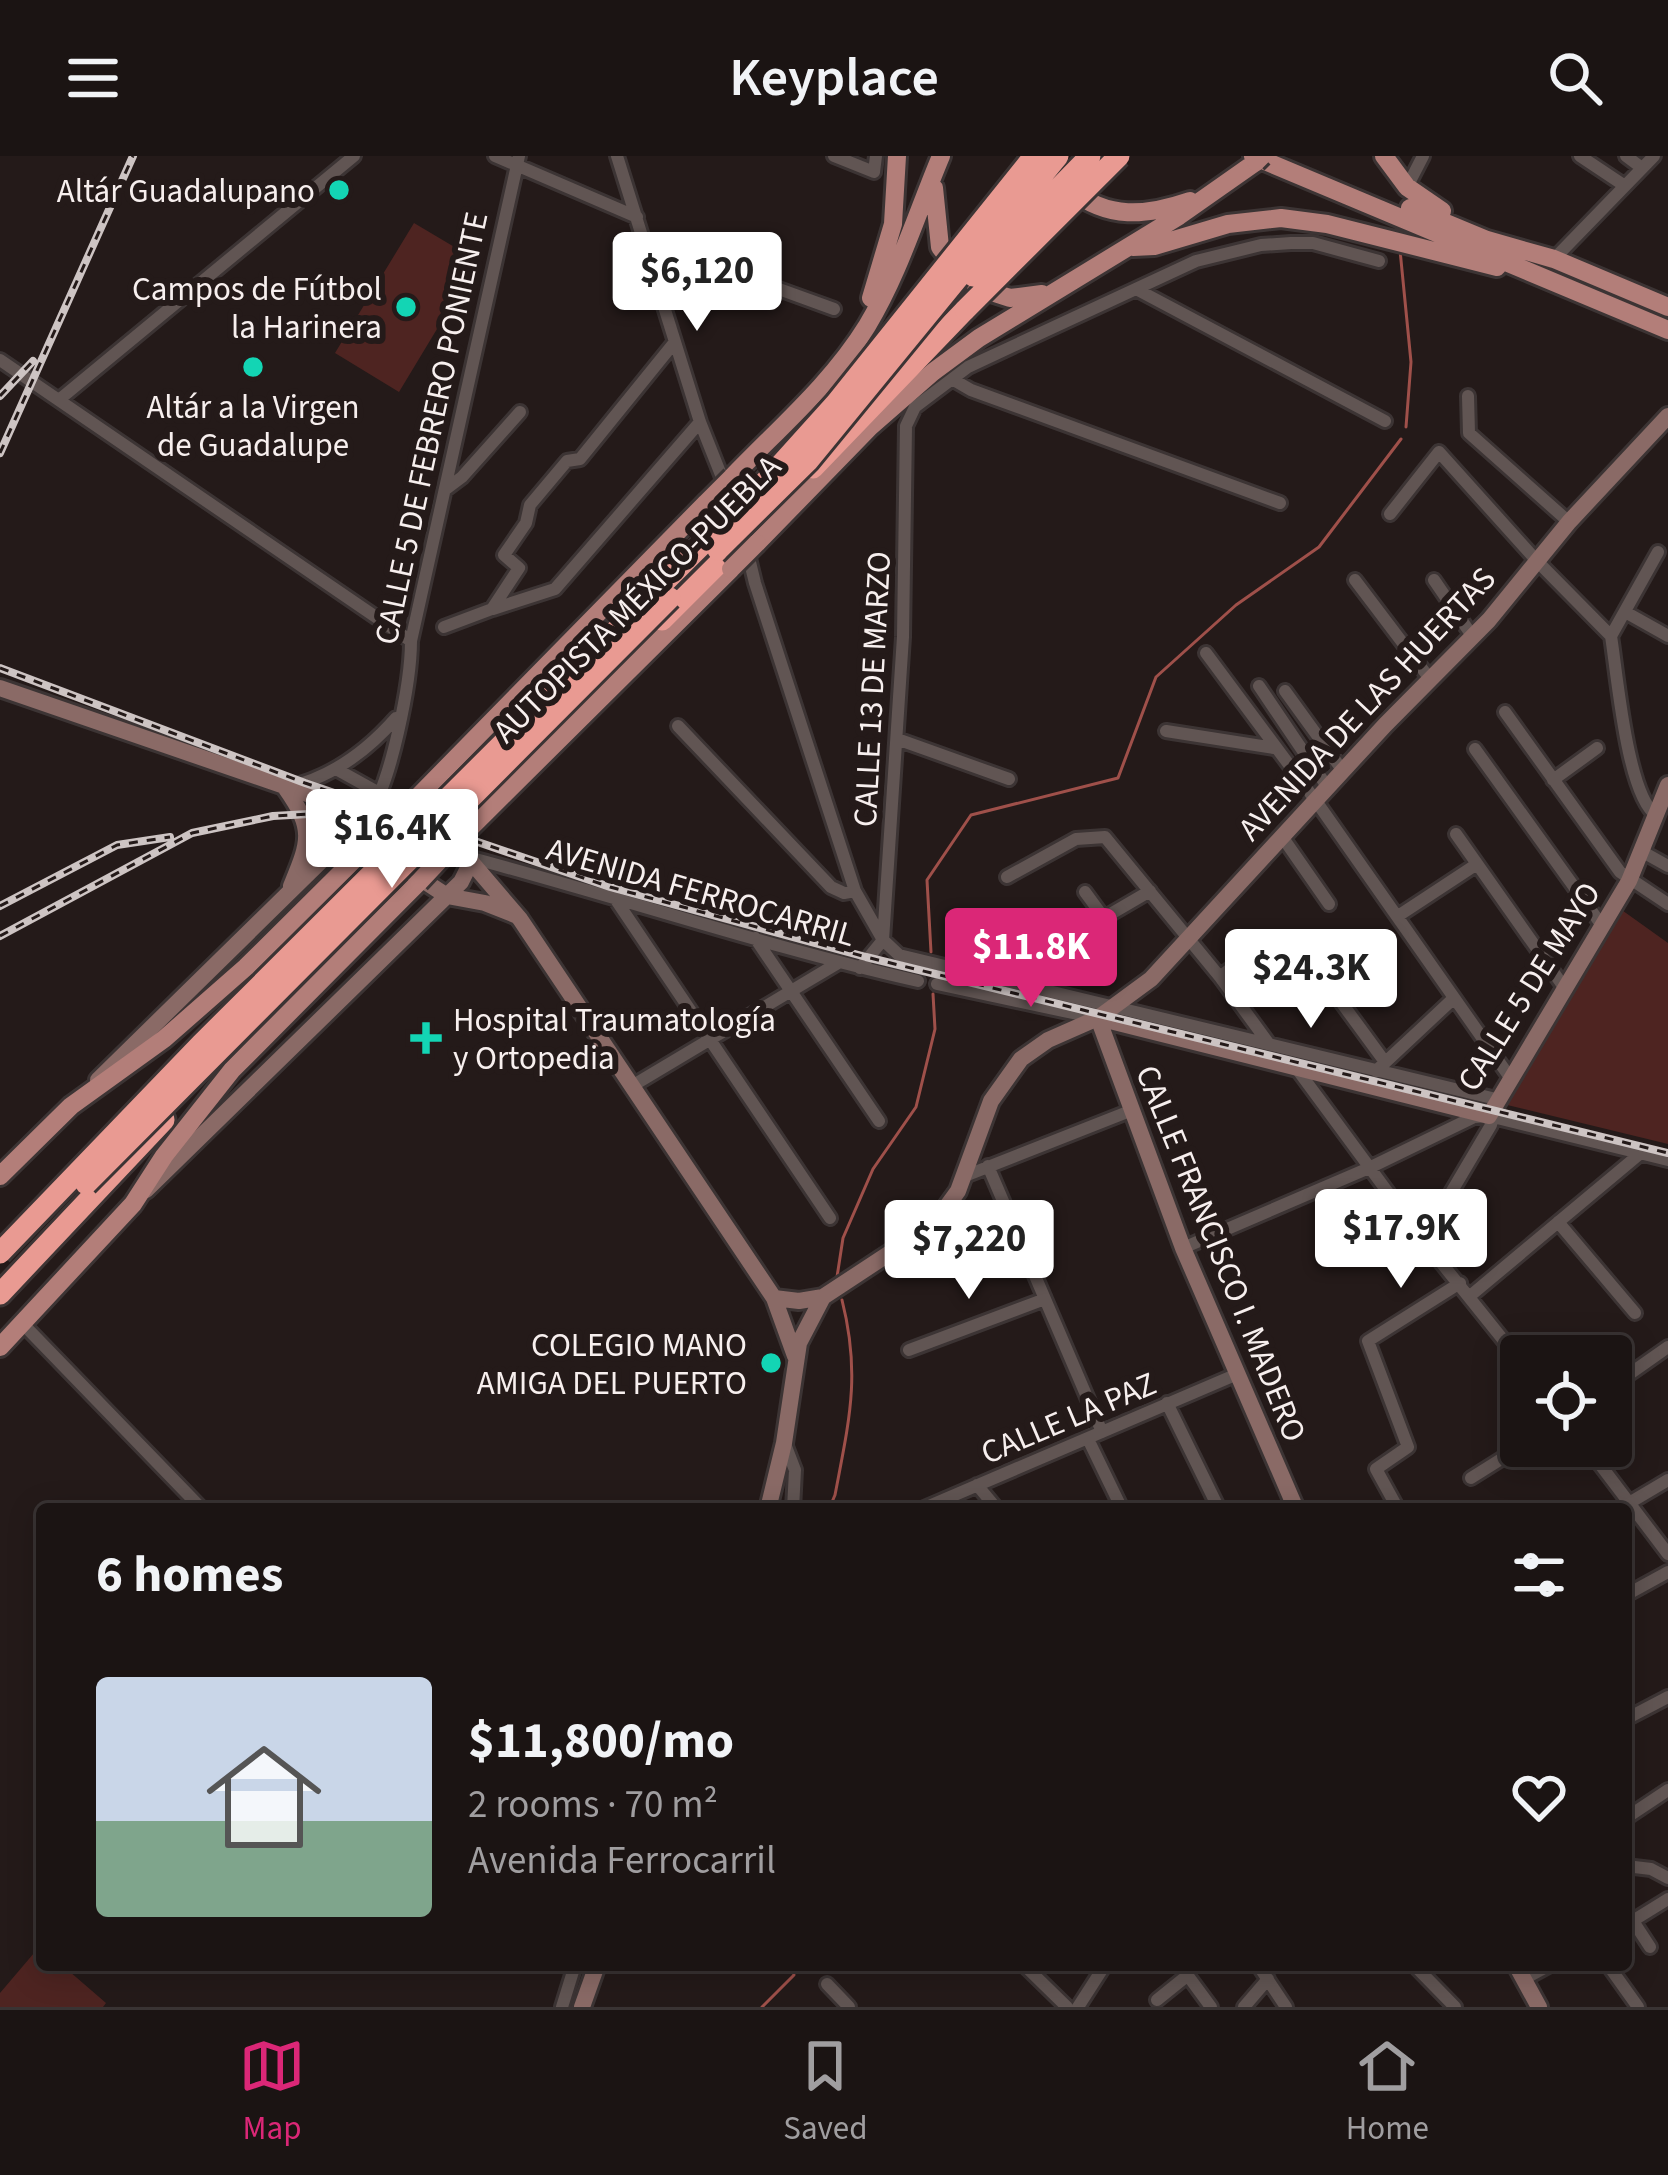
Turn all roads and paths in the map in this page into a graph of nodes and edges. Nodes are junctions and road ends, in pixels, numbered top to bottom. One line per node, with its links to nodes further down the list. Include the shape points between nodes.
1 (353, 156): 44 (street)
2 (494, 156): 19 (street)
3 (617, 156): 25 (street)
4 (833, 156): 5 (street, via 874,172)
5 (876, 156)
6 (897, 156): 39 (main road, via 884,263)
7 (1031, 156): 24 (main road, via 1082,199 1121,213); 138 (highway, bridge, via 764,484)
8 (1058, 156): 152 (highway, bridge, via 808,461)
9 (1090, 156): 34 (highway, AUTOPISTA MÉXICO-PUEBLA, bridge)
10 (1119, 156): 34 (highway, AUTOPISTA MÉXICO-PUEBLA, bridge)
11 (1283, 156): 27 (main road)
12 (1384, 156): 23 (main road)
13 (1424, 156): 23 (street)
14 (1580, 156): 22 (street)
15 (1626, 156): 21 (street)
16 (1657, 156): 20 (street); 21 (street)
17 (1257, 158): 24 (main road); 31 (main road)
18 (939, 159): 33 (main road, via 937,234 964,278 1010,298); 39 (main road, via 894,275)
19 (518, 160): 25 (street); 49 (street, CALLE 5 DE FEBRERO PONIENTE)
20 (1668, 163)
21 (1642, 168): 22 (street)
22 (1625, 186): 29 (street)
23 (1407, 187): 27 (main road)
24 (1204, 196): 28 (main road)
25 (637, 217): 26 (street)
26 (643, 240): 36 (street); 38 (street)
27 (1486, 240): 29 (main road)
28 (1128, 247): 31 (main road, via 1281,218); 33 (main road)
29 (1554, 259): 35 (main road)
30 (1379, 261): 32 (street, via 1313,243 1261,245 1196,261)
31 (1526, 272): 37 (main road)
32 (1136, 289): 41 (street); 47 (street)
33 (1058, 290): 41 (main road)
34 (958, 305): 52 (highway, AUTOPISTA MÉXICO-PUEBLA)
35 (1668, 307)
36 (834, 309)
37 (1668, 330)
38 (674, 344): 48 (street); 58 (street, via 580,459 567,461 530,505 504,555 519,568)
39 (844, 358): 52 (main road, bridge, via 732,477)
40 (0, 360): 44 (street)
41 (963, 360): 42 (street); 52 (main road)
42 (952, 379): 50 (street); 74 (street, CALLE 13 DE MARZO, via 915,407 906,425)
43 (1468, 396): 53 (street, via 1468,433)
44 (60, 399): 64 (street)
45 (520, 412): 49 (street)
46 (1668, 416): 53 (street, AVENIDA DE LAS HUERTAS)
47 (1385, 421)
48 (700, 422): 52 (street); 58 (street, via 555,590)
49 (446, 489): 64 (street, CALLE 5 DE FEBRERO PONIENTE)
50 (1280, 503)
51 (1390, 514): 55 (street, via 1439,452)
52 (737, 520): 93 (highway, AUTOPISTA MÉXICO-PUEBLA, bridge); 98 (highway, AUTOPISTA MÉXICO-PUEBLA, bridge, via 732,559); 100 (street)
53 (1569, 522): 55 (street, AVENIDA DE LAS HUERTAS)
54 (1658, 552): 59 (street)
55 (1536, 560): 61 (street); 63 (street, AVENIDA DE LAS HUERTAS)
56 (1355, 580): 66 (street)
57 (1433, 580): 63 (street)
58 (492, 609): 60 (street)
59 (1627, 614): 61 (street); 62 (street)
60 (443, 627)
61 (1611, 636): 88 (street, via 1643,804)
62 (1668, 636)
63 (1473, 638): 66 (street, AVENIDA DE LAS HUERTAS)
64 (411, 641): 71 (street, CALLE 5 DE FEBRERO PONIENTE)
65 (1206, 653): 75 (street)
66 (1430, 679): 79 (street, AVENIDA DE LAS HUERTAS)
67 (1259, 686): 85 (street)
68 (0, 688): 83 (street)
69 (1285, 691): 79 (street)
70 (1505, 712): 81 (street)
71 (400, 713): 78 (street); 84 (street, CALLE 5 DE FEBRERO PONIENTE)
72 (678, 725): 100 (street, via 831,887)
73 (1166, 731): 75 (street)
74 (897, 739): 80 (street); 115 (street, CALLE 13 DE MARZO)
75 (1274, 748): 85 (street)
76 (1475, 748): 112 (street)
77 (1597, 748): 81 (street)
78 (336, 769): 83 (street); 84 (street)
79 (1343, 771): 85 (street, AVENIDA DE LAS HUERTAS)
80 (1009, 779)
81 (1553, 780): 99 (street)
82 (1668, 785): 88 (street, CALLE 5 DE MAYO)
83 (285, 788): 86 (street); 103 (street, via 308,835)
84 (381, 794): 87 (street, CALLE 5 DE FEBRERO PONIENTE)
85 (1322, 794): 91 (street, AVENIDA DE LAS HUERTAS); 108 (street)
86 (318, 800): 87 (street); 89 (street)
87 (368, 815): 89 (street, CALLE 5 DE FEBRERO PONIENTE); 94 (street)
88 (1656, 815): 92 (street, CALLE 5 DE MAYO)
89 (349, 834): 103 (street, CALLE 5 DE FEBRERO PONIENTE); 104 (street)
90 (1456, 834): 95 (street)
91 (1282, 838): 106 (street); 114 (street, AVENIDA DE LAS HUERTAS)
92 (1641, 850): 96 (street); 99 (street, CALLE 5 DE MAYO)
93 (372, 853): 134 (main road, via 164,1039); 150 (highway, AUTOPISTA MÉXICO-PUEBLA)
94 (467, 856): 104 (street, via 461,882); 105 (street, AVENIDA FERROCARRIL); 110 (street)
95 (1477, 864): 108 (street); 123 (street)
96 (1668, 866)
97 (1007, 877): 101 (street, via 1076,839 1105,837)
98 (412, 878): 145 (main road, via 232,1070); 154 (highway, AUTOPISTA MÉXICO-PUEBLA)
99 (1629, 881): 107 (street); 112 (street, CALLE 5 DE MAYO)
100 (855, 891): 115 (street)
101 (1150, 891): 109 (street); 114 (street)
102 (1085, 892): 109 (street)
103 (287, 895): 134 (street, CALLE 5 DE FEBRERO PONIENTE)
104 (447, 896): 110 (street); 145 (street)
105 (614, 896): 113 (street, AVENIDA FERROCARRIL); 128 (street)
106 (1329, 904)
107 (1668, 904)
108 (1398, 916): 125 (street)
109 (1104, 918): 111 (street)
110 (520, 919): 133 (street)
111 (1090, 926)
112 (1604, 927): 123 (street, CALLE 5 DE MAYO)
113 (754, 938): 117 (street, AVENIDA FERROCARRIL); 124 (street)
114 (1188, 938): 119 (street); 126 (street, AVENIDA DE LAS HUERTAS)
115 (883, 940): 118 (street); 126 (street, via 899,955)
116 (1260, 945): 119 (street)
117 (838, 963): 118 (street, AVENIDA FERROCARRIL); 124 (street)
118 (860, 968): 120 (street, AVENIDA FERROCARRIL)
119 (1220, 977): 129 (street)
120 (918, 980)
121 (937, 984): 127 (street)
122 (1330, 987): 130 (street)
123 (1566, 990): 132 (street, CALLE 5 DE MAYO)
124 (788, 991): 128 (street); 137 (street)
125 (1454, 998): 130 (street); 132 (street)
126 (1114, 1006): 127 (street, AVENIDA DE LAS HUERTAS); 129 (street)
127 (1098, 1018): 131 (street); 136 (street, CALLE FRANCISCO I. MADERO); 144 (street, AVENIDA DE LAS HUERTAS, via 1048,1040 1004,1078)
128 (709, 1038): 133 (street); 146 (street)
129 (1270, 1045): 130 (street)
130 (1381, 1066): 135 (street)
131 (1297, 1069): 135 (street); 142 (street)
132 (1509, 1076): 135 (street, CALLE 5 DE MAYO)
133 (632, 1086): 157 (street)
134 (71, 1106): 143 (main road)
135 (1492, 1108): 139 (street); 142 (street, CALLE 5 DE MAYO); 149 (street, via 1490,1126)
136 (1130, 1111): 141 (street); 151 (street, CALLE FRANCISCO I. MADERO)
137 (879, 1121)
138 (105, 1140): 148 (highway); 150 (highway, bridge)
139 (1642, 1152): 140 (street); 147 (street)
140 (1668, 1160)
141 (988, 1166): 144 (street); 158 (street)
142 (1369, 1168): 149 (street); 151 (street, CALLE 5 DE MAYO)
143 (0, 1176)
144 (965, 1176): 156 (street, AVENIDA DE LAS HUERTAS, via 934,1224)
145 (133, 1204): 160 (main road)
146 (830, 1218)
147 (1558, 1222): 155 (street); 159 (street)
148 (0, 1231)
149 (1423, 1240): 153 (street)
150 (0, 1248)
151 (1183, 1248): 167 (street, CALLE FRANCISCO I. MADERO)
152 (0, 1274)
153 (1460, 1283): 155 (street); 185 (street, via 1368,1340 1408,1447 1376,1469)
154 (0, 1294)
155 (1470, 1296): 161 (street)
156 (823, 1297): 157 (street); 165 (street)
157 (775, 1298): 165 (street)
158 (1046, 1299): 164 (street); 169 (street)
159 (1635, 1313)
160 (22, 1323): 163 (main road); 177 (street)
161 (1500, 1335)
162 (1668, 1347): 166 (street)
163 (0, 1348)
164 (909, 1349)
165 (795, 1357): 171 (street)
166 (1632, 1372)
167 (1235, 1375): 168 (street, CALLE LA PAZ); 184 (street, CALLE FRANCISCO I. MADERO)
168 (1167, 1403): 169 (street, CALLE LA PAZ); 183 (street)
169 (1102, 1432): 170 (street, CALLE LA PAZ)
170 (1088, 1438): 176 (street, CALLE LA PAZ); 182 (street)
171 (784, 1443): 178 (street); 179 (street, via 795,1470)
172 (1500, 1460): 174 (street)
173 (1599, 1467): 186 (street)
174 (1471, 1478)
175 (1668, 1480): 187 (street)
176 (977, 1485): 180 (street, CALLE LA PAZ); 181 (street)
177 (196, 1503)
178 (769, 1503)
179 (793, 1503)
180 (936, 1503)
181 (992, 1503)
182 (1119, 1503)
183 (1216, 1503)
184 (1293, 1503)
185 (1395, 1503)
186 (1622, 1503)
187 (1629, 1503)
188 (1632, 1515): 189 (street)
189 (1668, 1554)
190 (1668, 1571): 191 (street)
191 (1632, 1592)
192 (1668, 1697): 193 (street)
193 (1632, 1716)
194 (1668, 1790): 195 (street)
195 (1632, 1814)
196 (1632, 1867): 197 (street)
197 (1668, 1878)
198 (1668, 1899): 199 (street)
199 (1632, 1921)
200 (1632, 1926): 201 (street)
201 (1650, 1947)
202 (572, 1971): 217 (street)
203 (595, 1971): 218 (street)
204 (1030, 1971): 220 (street)
205 (1101, 1971): 221 (street)
206 (1183, 1971): 216 (street)
207 (1185, 1971): 222 (street)
208 (1262, 1971): 213 (street)
209 (1420, 1971): 214 (street)
210 (1439, 1971): 214 (street)
211 (1612, 1971): 227 (street)
212 (1520, 1972): 226 (street)
213 (1268, 1979): 223 (street); 224 (street)
214 (1431, 1981): 225 (street)
215 (827, 1984): 219 (street)
216 (1156, 2000)
217 (562, 2007)
218 (582, 2007)
219 (849, 2007)
220 (1067, 2007)
221 (1078, 2007)
222 (1211, 2007)
223 (1244, 2007)
224 (1286, 2007)
225 (1455, 2007)
226 (1539, 2007)
227 (1638, 2007)

